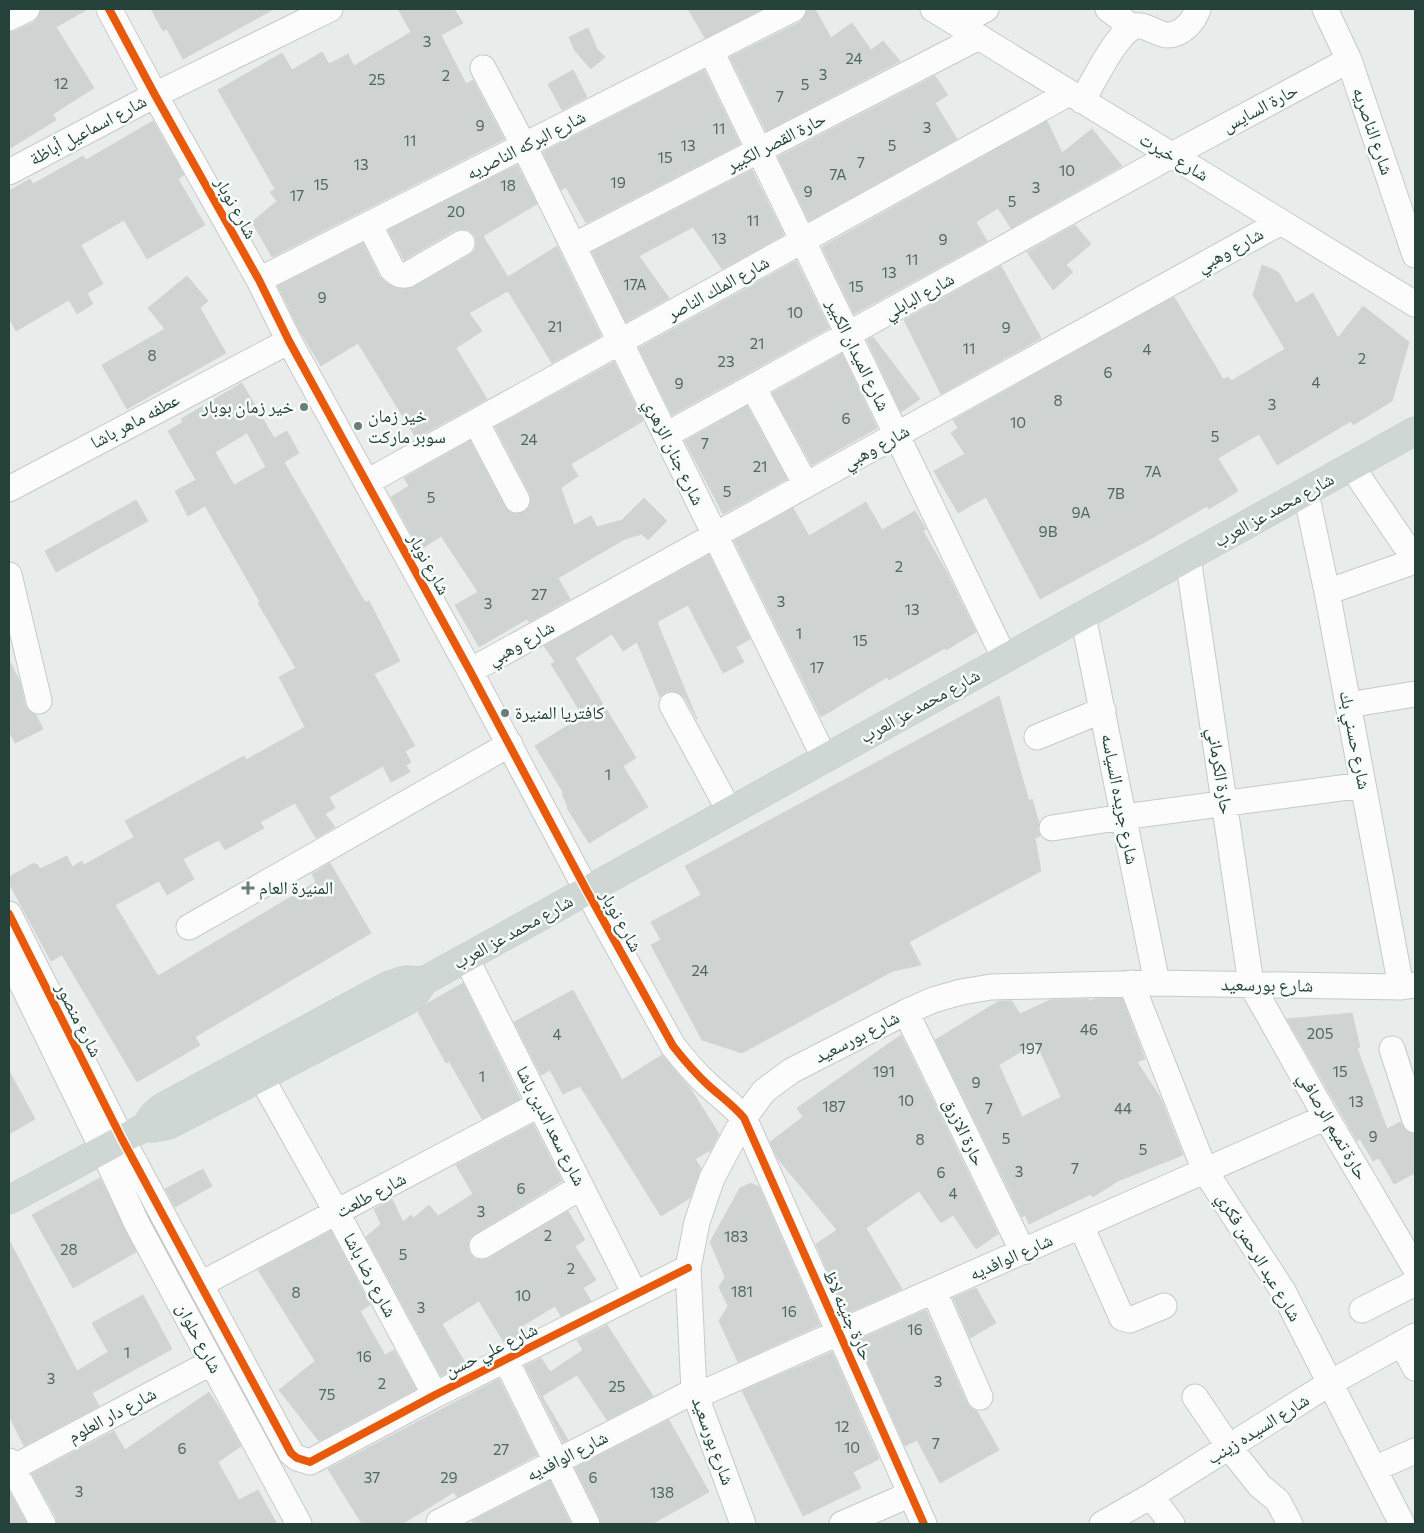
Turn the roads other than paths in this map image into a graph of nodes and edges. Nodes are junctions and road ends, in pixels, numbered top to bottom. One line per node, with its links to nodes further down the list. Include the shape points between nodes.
1 (26, 9): 11 (street)
2 (109, 9): 18 (street, شارع نوبار)
3 (330, 9): 10 (street, شارع اسماعيل أباظة)
4 (793, 9): 15 (street, شارع البركه الناصريه)
5 (933, 9): 12 (street, شارع خيرت)
6 (986, 9): 12 (street)
7 (1108, 9): 13 (street)
8 (1198, 9): 13 (street, via 1182,30 1168,35)
9 (1325, 9): 16 (street, شارع الناصريه)
10 (297, 16): 18 (street, شارع اسماعيل أباظة)
11 (9, 18)
12 (958, 24): 14 (street, شارع خيرت)
13 (1137, 27): 19 (street, via 1119,40)
14 (979, 37): 19 (street, شارع خيرت); 21 (street, حارة القصر الكبير)
15 (711, 51): 20 (street, شارع البركه الناصريه); 21 (street, شارع الميدان الكبير)
16 (1349, 60): 22 (street, حارة السايس); 29 (street, شارع الناصريه)
17 (483, 68): 20 (street, شارع جنان الزهري)
18 (155, 95): 23 (street, شارع اسماعيل أباظة); 30 (street, شارع نوبار)
19 (1076, 97): 22 (street, شارع خيرت); 26 (street, شارع الملك الناصر)
20 (524, 146): 25 (street, شارع البركه الناصريه); 28 (street, شارع جنان الزهري)
21 (759, 151): 26 (street, شارع الميدان الكبير); 28 (street, حارة القصر الكبير)
22 (1172, 156): 24 (street, شارع خيرت); 32 (street, شارع البابلي)
23 (9, 172)
24 (1280, 222): 31 (street, شارع خيرت); 38 (street, شارع وهبي)
25 (370, 224): 27 (street, via 392,269 401,276); 30 (street, شارع البركه الناصريه)
26 (803, 242): 32 (street, شارع الميدان الكبير); 34 (street, شارع الملك الناصر)
27 (462, 243)
28 (573, 246): 34 (street, شارع جنان الزهري)
29 (1415, 255)
30 (259, 280): 33 (street, شارع نوبار)
31 (1415, 304)
32 (848, 335): 35 (street, شارع البابلي); 38 (street, شارع الميدان الكبير)
33 (289, 341): 41 (street, شارع نوبار); 43 (street, عطفه ماهر باشا)
34 (620, 342): 36 (street, شارع الملك الناصر); 39 (street, شارع جنان الزهري)
35 (753, 388): 39 (street, شارع البابلي); 42 (street)
36 (476, 422): 41 (street, شارع الملك الناصر); 45 (street)
37 (1415, 431): 40 (main road, شارع محمد عز العرب)
38 (897, 435): 42 (street, شارع وهبي); 52 (street, شارع الميدان الكبير)
39 (666, 436): 46 (street, شارع جنان الزهري)
40 (1352, 468): 44 (main road, شارع محمد عز العرب); 48 (street)
41 (367, 482): 53 (street, شارع نوبار)
42 (806, 485): 46 (street, شارع وهبي)
43 (9, 489)
44 (1306, 493): 47 (main road, شارع محمد عز العرب); 50 (street, شارع حسني بك)
45 (517, 500)
46 (715, 535): 53 (street, شارع وهبي); 61 (street, شارع جنان الزهري)
47 (1188, 558): 51 (main road, شارع محمد عز العرب); 63 (street, حارة الكرماني)
48 (1415, 560): 50 (street)
49 (9, 575): 55 (street)
50 (1327, 592): 57 (street, شارع حسني بك)
51 (1082, 616): 52 (main road, شارع محمد عز العرب); 58 (street, شارع جريده السياسه)
52 (1005, 659): 61 (main road, شارع محمد عز العرب)
53 (470, 671): 60 (street, شارع نوبار)
54 (1415, 694): 57 (street)
55 (39, 702)
56 (672, 705): 64 (street)
57 (1348, 705): 62 (street, شارع حسني بك)
58 (1103, 710): 59 (street); 65 (street, شارع جريده السياسه)
59 (1037, 737)
60 (510, 744): 67 (street, شارع نوبار); 69 (street)
61 (825, 759): 64 (main road, شارع محمد عز العرب)
62 (1363, 785): 63 (street); 76 (street, شارع حسني بك)
63 (1225, 803): 65 (street); 75 (street, حارة الكرماني)
64 (730, 812): 67 (main road, شارع محمد عز العرب)
65 (1123, 817): 66 (street); 74 (street, شارع جريده السياسه)
66 (1052, 828)
67 (587, 891): 71 (main road, شارع محمد عز العرب); 82 (street, شارع نوبار, via 673,1046 690,1068)
68 (9, 914): 84 (street, شارع منصور)
69 (189, 927)
70 (9, 957): 84 (street, شارع منصور)
71 (466, 958): 72 (main road, شارع محمد عز العرب); 80 (street, شارع سعد الدين باشا)
72 (424, 982): 79 (main road, شارع محمد عز العرب, via 413,997); 84 (main road, شارع محمد عز العرب, via 405,980 387,986 161,1108)
73 (1131, 983): 74 (street, شارع بورسعيد); 77 (street, شارع بورسعيد, via 990,987 933,1000); 85 (street, شارع عبد الرحمن فكري)
74 (1157, 983): 75 (street, شارع بورسعيد)
75 (1251, 984): 76 (street, شارع بورسعيد); 81 (street, حارة تميم الرصافي)
76 (1408, 986)
77 (906, 1012): 82 (street, شارع بورسعيد, via 791,1071 764,1091); 92 (street, حارة الازرق)
78 (1392, 1049): 83 (street)
79 (261, 1076): 84 (main road, شارع محمد عز العرب, via 169,1125); 88 (street, شارع رضا باشا)
80 (540, 1104): 86 (street, شارع سعد الدين باشا); 88 (street, شارع طلعت)
81 (1326, 1117): 85 (street, شارع الوافديه); 90 (street, حارة تميم الرصافي)
82 (744, 1118): 93 (street, شارع بورسعيد, via 712,1178 697,1222); 101 (street, حارة جنينه لاظ)
83 (1415, 1120)
84 (124, 1138): 87 (main road, شارع محمد عز العرب); 96 (street); 104 (street, شارع حلوان, via 137,1224)
85 (1205, 1171): 89 (street, شارع الوافديه); 106 (street, شارع عبد الرحمن فكري, via 1283,1291)
86 (581, 1187): 91 (street); 98 (street, شارع سعد الدين باشا)
87 (9, 1200)
88 (337, 1213): 96 (street, شارع طلعت); 108 (street, شارع رضا باشا)
89 (1081, 1226): 92 (street, شارع الوافديه); 99 (street, via 1122,1318 1130,1320)
90 (1408, 1242): 94 (street, حارة تميم الرصافي)
91 (482, 1246)
92 (1023, 1252): 97 (street, شارع الوافديه)
93 (688, 1268): 98 (street, شارع علي حسن); 107 (street, شارع بورسعيد)
94 (1415, 1268)
95 (1415, 1283): 100 (street)
96 (201, 1284): 108 (street, شارع علي حسن, via 296,1458 310,1462)
97 (934, 1291): 101 (street, شارع الوافديه); 109 (street)
98 (635, 1294): 103 (street, شارع علي حسن)
99 (1164, 1306)
100 (1362, 1310)
101 (840, 1333): 107 (street, شارع الوافديه); 116 (street, حارة جنينه لاظ)
102 (1408, 1340): 105 (street); 106 (street, شارع السيده زينب)
103 (506, 1360): 108 (street, شارع علي حسن); 113 (street)
104 (212, 1362): 114 (street, شارع دار العلوم); 120 (street, شارع حلوان)
105 (1415, 1368)
106 (1330, 1383): 111 (street, شارع السيده زينب); 115 (street, شارع عبد الرحمن فكري)
107 (695, 1393): 113 (street, شارع الوافديه); 122 (street, شارع بورسعيد)
108 (435, 1395)
109 (980, 1397)
110 (1195, 1397): 111 (street)
111 (1229, 1447): 117 (street, شارع السيده زينب); 127 (street, via 1260,1486 1278,1501)
112 (1415, 1451): 115 (street)
113 (556, 1461): 118 (street, شارع الوافديه); 121 (street)
114 (10, 1466): 119 (street)
115 (1374, 1469): 128 (street, شارع عبد الرحمن فكري)
116 (911, 1494): 123 (street); 124 (street, حارة جنينه لاظ)
117 (1151, 1496): 125 (street, شارع السيده زينب); 126 (street)
118 (439, 1522)
119 (43, 1524)
120 (299, 1524)
121 (588, 1524)
122 (743, 1524)
123 (842, 1524)
124 (924, 1524)
125 (1102, 1524)
126 (1172, 1524)
127 (1290, 1524)
128 (1402, 1524)

